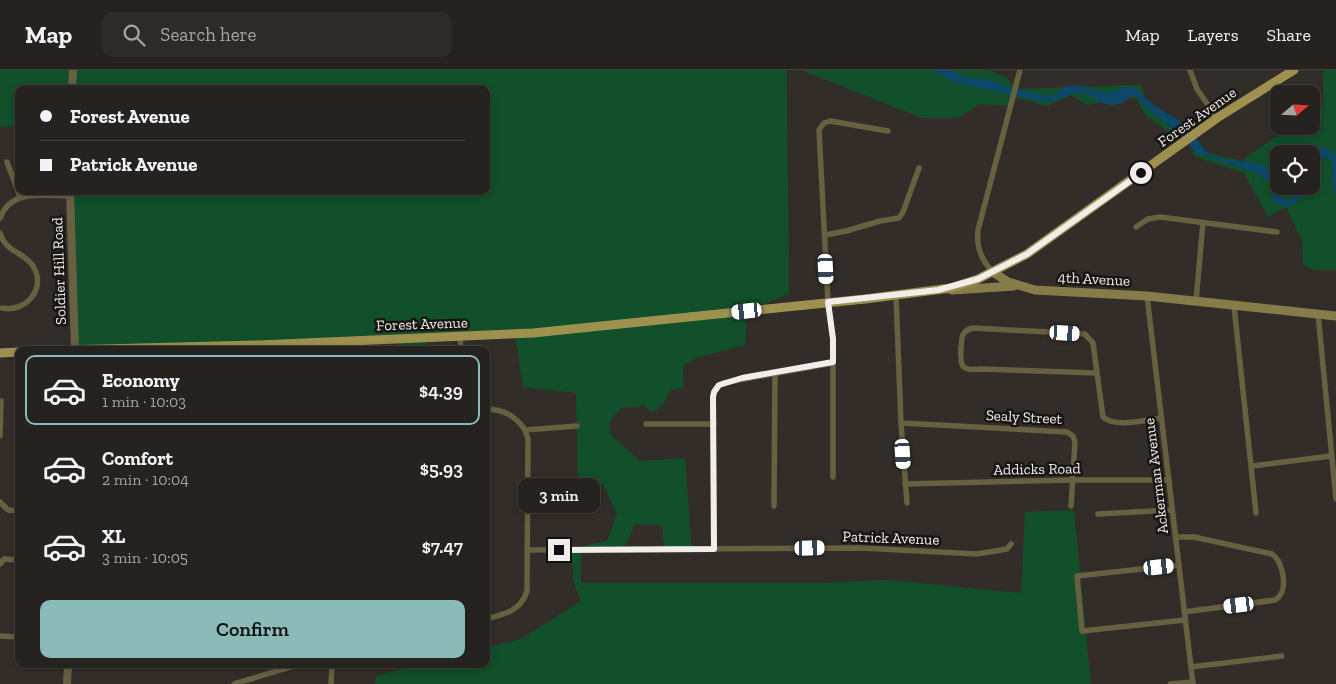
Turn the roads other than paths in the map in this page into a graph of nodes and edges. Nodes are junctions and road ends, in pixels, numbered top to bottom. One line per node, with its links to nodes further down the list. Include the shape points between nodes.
1 (73, 70): 5 (street)
2 (1020, 70): 20 (street, via 978,230 980,254)
3 (1190, 70): 6 (street, via 1197,90)
4 (1294, 70): 6 (main road, Forest Avenue)
5 (72, 85)
6 (1218, 118): 20 (main road, Forest Avenue, via 1039,246)
7 (888, 131): 19 (street, via 830,121 822,124 819,130)
8 (7, 162): 10 (street)
9 (919, 168): 19 (street, via 900,218)
10 (15, 184)
11 (53, 195): 13 (street)
12 (70, 195): 32 (street, Soldier Hill Road)
13 (20, 197): 14 (street, via 9,203)
14 (0, 218)
15 (1203, 222): 16 (street, via 1154,218); 17 (street); 25 (street)
16 (1136, 228)
17 (1277, 232)
18 (0, 233): 28 (street, via 5,244 33,266 37,282 35,293 27,303 17,308)
19 (825, 235): 26 (street)
20 (993, 272): 21 (main road, 4th Avenue); 22 (main road)
21 (1016, 286): 22 (main road); 24 (main road, 4th Avenue, via 1035,290)
22 (938, 290): 23 (main road)
23 (896, 295): 26 (main road); 45 (street)
24 (1147, 296): 25 (main road, 4th Avenue); 42 (street, Ackerman Avenue)
25 (1196, 301): 27 (main road, 4th Avenue)
26 (828, 302): 31 (main road, Forest Avenue, via 533,333); 37 (street)
27 (1234, 306): 29 (main road, 4th Avenue); 51 (street)
28 (2, 308)
29 (1318, 314): 30 (main road, 4th Avenue); 49 (street)
30 (1336, 316)
31 (460, 336): 33 (main road, Forest Avenue); 34 (street)
32 (75, 346)
33 (330, 346)
34 (461, 346)
35 (15, 352): 36 (main road)
36 (0, 353)
37 (833, 362): 38 (street); 52 (street)
38 (775, 372): 44 (street, via 719,385 714,392); 59 (street)
39 (1097, 373): 39 (street, via 970,370 962,364 964,333 973,328 1085,334 1093,343); 42 (street, via 1101,414 1105,419 1130,422)
40 (1, 401): 48 (street)
41 (490, 410): 47 (street, via 506,413)
42 (1162, 418): 54 (street, Ackerman Avenue)
43 (646, 424): 44 (street)
44 (714, 424): 67 (street)
45 (901, 424): 53 (street, Sealy Street, via 1068,432 1075,442); 55 (street)
46 (577, 426): 47 (street)
47 (525, 430): 68 (street, via 528,439)
48 (0, 436)
49 (1332, 456): 50 (street); 51 (street)
50 (1334, 463): 56 (street)
51 (1252, 466): 63 (street)
52 (833, 477)
53 (1072, 480): 54 (street, Addicks Road); 55 (street, Addicks Road); 60 (street, Sealy Street)
54 (1169, 480): 61 (street, Ackerman Avenue)
55 (905, 484): 58 (street)
56 (1336, 499)
57 (0, 502): 62 (street, via 8,510)
58 (907, 503)
59 (774, 506)
60 (1071, 506)
61 (1172, 510): 64 (street); 65 (street, Ackerman Avenue)
62 (15, 511)
63 (1256, 513)
64 (1098, 514)
65 (1176, 537): 71 (street, Ackerman Avenue); 72 (street, via 1194,537 1272,554 1280,564 1284,589 1276,600)
66 (1011, 544): 67 (street, Patrick Avenue, via 1008,549 977,554 861,548)
67 (714, 549): 68 (street, Patrick Avenue)
68 (527, 550): 73 (street, via 528,584 522,602 513,611)
69 (15, 560): 70 (street, via 4,559)
70 (0, 564)
71 (1179, 564): 72 (street, Ackerman Avenue); 74 (street, via 1077,576 1082,632)
72 (1184, 612): 74 (street, Ackerman Avenue)
73 (490, 618)
74 (1185, 620): 78 (street, Ackerman Avenue)
75 (0, 636): 76 (street)
76 (15, 636)
77 (1282, 656): 78 (street)
78 (1191, 667): 82 (street, Ackerman Avenue)
79 (68, 668): 83 (street)
80 (287, 668): 84 (street)
81 (332, 668): 85 (street)
82 (1193, 683): 86 (street)
83 (67, 684)
84 (234, 684)
85 (332, 684)
86 (1170, 684)

